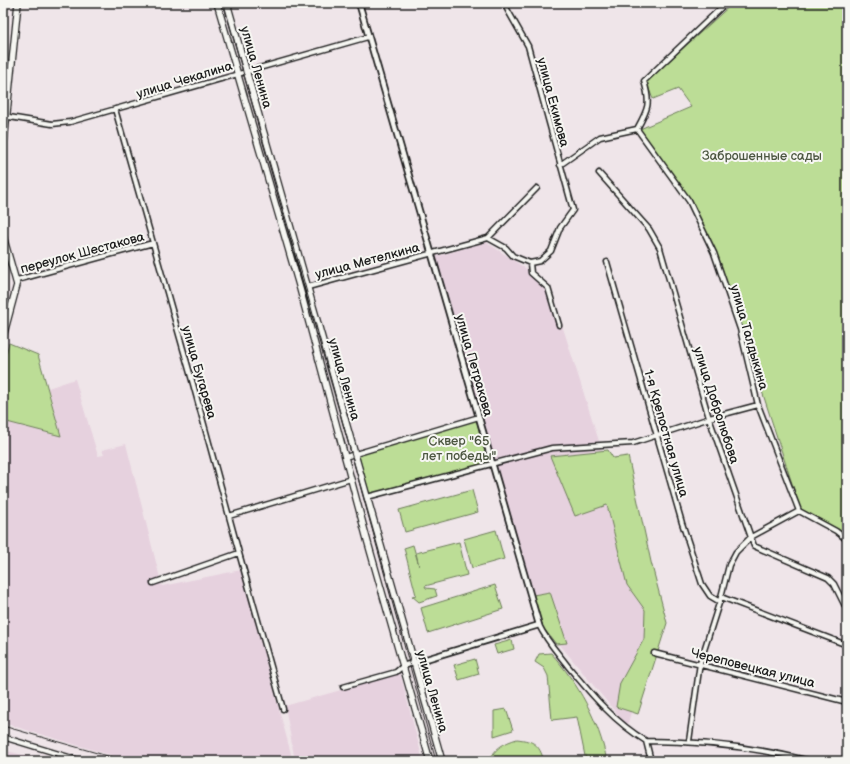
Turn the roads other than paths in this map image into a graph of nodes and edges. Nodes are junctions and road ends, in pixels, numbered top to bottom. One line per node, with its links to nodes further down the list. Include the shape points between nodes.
1 (18, 3): 11 (main road)
2 (217, 3): 9 (main road, улица Ленина)
3 (227, 3): 8 (main road, улица Ленина)
4 (359, 3): 7 (street, улица Петракова)
5 (506, 3): 14 (street, улица Екимова, via 528,46)
6 (726, 3): 12 (street, via 644,81 648,107)
7 (368, 37): 8 (street, улица Чекалина); 20 (street, улица Петракова)
8 (247, 70): 9 (street, улица Чекалина); 24 (main road, улица Ленина)
9 (236, 73): 10 (street, улица Чекалина); 32 (main road, улица Ленина, via 300,289)
10 (115, 109): 11 (street, улица Чекалина, via 70,122 52,124); 19 (street, улица Бугарева)
11 (4, 116): 13 (main road)
12 (637, 129): 14 (street, via 600,138); 27 (street, улица Талдыкина, via 689,201 714,253 740,329)
13 (3, 152)
14 (560, 165): 21 (street, улица Екимова, via 572,210 560,228 551,251 540,262)
15 (599, 174): 29 (street, улица Добролюбова, via 649,229 660,248)
16 (537, 188): 18 (street)
17 (3, 236): 23 (main road)
18 (488, 238): 20 (street, улица Метелкина); 21 (street, via 506,248 514,256)
19 (153, 243): 23 (street, переулок Шестакова); 37 (street, улица Бугарева)
20 (431, 252): 24 (street, улица Метелкина); 28 (street, улица Петракова)
21 (530, 262): 25 (street, via 531,273 548,288)
22 (607, 262): 30 (street, 1-я Крепостная улица)
23 (17, 280): 26 (main road)
24 (308, 287): 31 (main road, улица Ленина)
25 (559, 325)
26 (3, 337)
27 (758, 406): 29 (street); 36 (street, улица Талдыкина)
28 (479, 417): 31 (street); 33 (street, улица Петракова)
29 (709, 418): 30 (street); 38 (street, улица Добролюбова)
30 (657, 436): 33 (street, via 633,444 552,448); 42 (street, 1-я Крепостная улица, via 702,584 710,596)
31 (355, 454): 32 (street); 35 (main road, улица Ленина)
32 (345, 457): 34 (main road, улица Ленина)
33 (492, 464): 35 (street); 44 (street, улица Петракова)
34 (351, 479): 37 (street); 49 (main road, улица Ленина)
35 (367, 497): 47 (main road, улица Ленина)
36 (799, 511): 38 (street); 39 (street, via 836,531)
37 (229, 516): 40 (street, улица Бугарева)
38 (751, 537): 42 (street, via 736,552 729,565); 43 (street, улица Добролюбова, via 754,546 828,578 834,584)
39 (847, 540)
40 (239, 553): 41 (street); 52 (street, улица Бугарева)
41 (154, 583)
42 (721, 599): 45 (street); 48 (street)
43 (847, 610)
44 (539, 625): 47 (street); 54 (street, улица Петракова, via 544,636 607,712)
45 (847, 645)
46 (654, 653): 48 (street, Череповецкая улица)
47 (413, 662): 49 (street); 59 (main road, улица Ленина)
48 (700, 663): 51 (street, Череповецкая улица); 55 (street)
49 (403, 666): 50 (street, via 396,672); 58 (main road, улица Ленина)
50 (343, 687)
51 (847, 702)
52 (283, 709)
53 (3, 737): 57 (street)
54 (646, 741): 55 (street); 60 (street)
55 (689, 741): 61 (street, via 748,748)
56 (847, 760): 62 (street)
57 (82, 761)
58 (430, 761)
59 (442, 761)
60 (651, 761)
61 (810, 761)
62 (843, 761)

